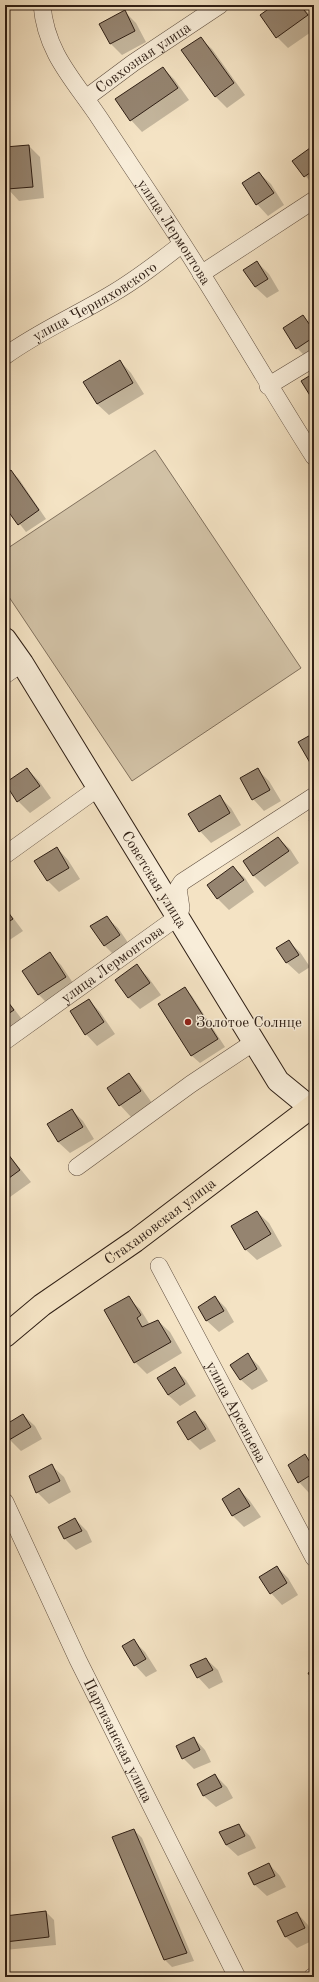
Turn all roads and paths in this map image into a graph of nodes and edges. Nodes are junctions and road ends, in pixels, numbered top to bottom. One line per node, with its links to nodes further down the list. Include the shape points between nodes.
1 (42, 5): 3 (street, улица Лермонтова, via 48,34 60,64)
2 (220, 5): 3 (street, Совхозная улица)
3 (86, 98): 5 (street, улица Лермонтова)
4 (314, 200): 6 (street)
5 (182, 244): 6 (street, улица Лермонтова); 7 (street, улица Черняховского, via 145,273 21,344)
6 (201, 274): 9 (street, улица Лермонтова)
7 (5, 356)
8 (314, 358): 9 (street)
9 (268, 386): 10 (street, улица Лермонтова)
10 (314, 457)
11 (5, 639): 12 (street, Советская улица)
12 (13, 669): 13 (street, Советская улица)
13 (98, 788): 15 (street); 16 (street, Советская улица)
14 (314, 796): 16 (street, улица Лермонтова, via 182,882 178,888 181,908)
15 (5, 855)
16 (178, 916): 17 (street, улица Лермонтова); 18 (street, Советская улица)
17 (5, 1041)
18 (254, 1042): 19 (street, Советская улица, via 278,1081); 20 (street, via 191,1084)
19 (313, 1108): 22 (main road, Стахановская улица, via 135,1241 42,1305)
20 (77, 1167)
21 (159, 1266): 24 (street, улица Арсеньева)
22 (5, 1336)
23 (5, 1502): 25 (street, Партизанская улица, via 78,1660)
24 (314, 1558)
25 (237, 1977)

